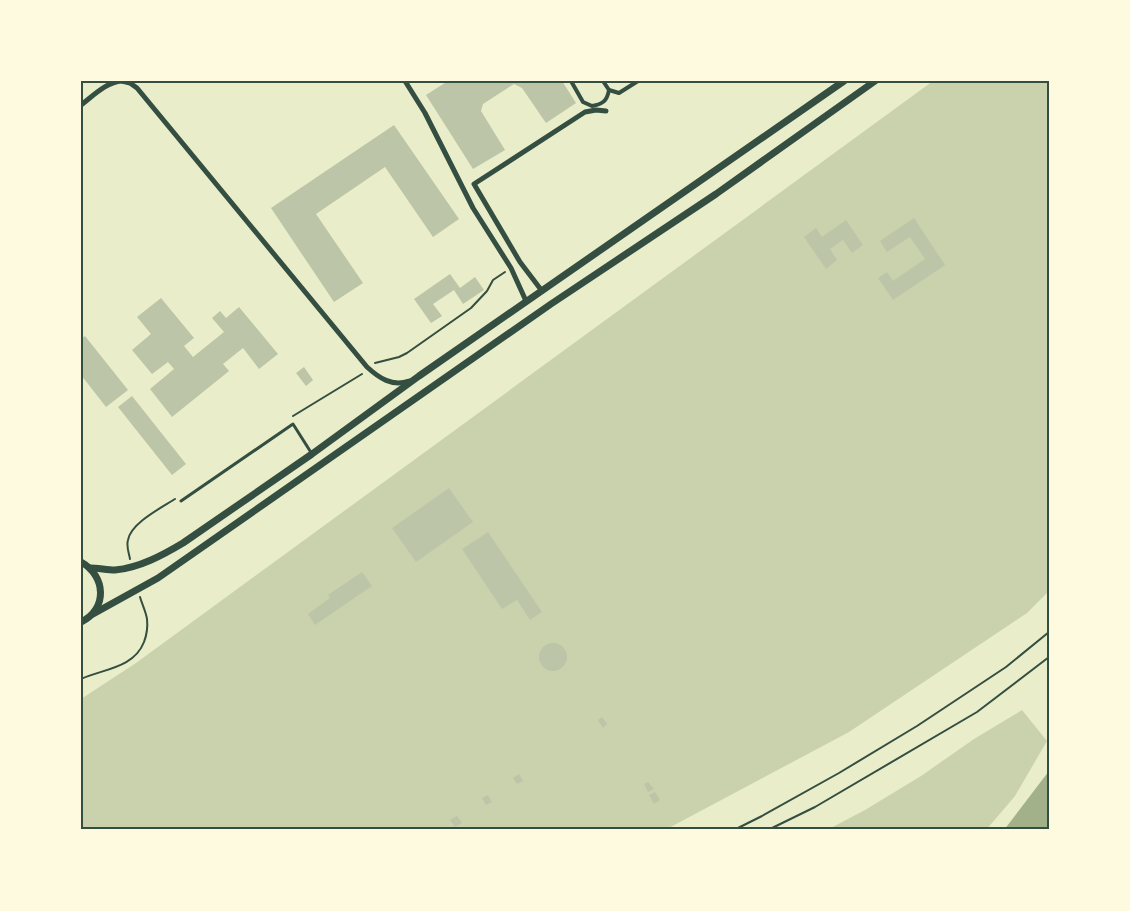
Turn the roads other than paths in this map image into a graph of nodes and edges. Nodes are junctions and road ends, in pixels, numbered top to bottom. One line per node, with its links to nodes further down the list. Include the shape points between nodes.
1 (122, 81): 9 (street, via 109,85); 13 (street, via 136,88 368,368 395,383)
2 (405, 81): 12 (street)
3 (571, 81): 8 (street, via 583,102 592,106 602,104)
4 (603, 81): 8 (street)
5 (638, 81): 8 (street, via 619,93)
6 (844, 81): 11 (street)
7 (875, 81): 18 (street, via 158,578)
8 (609, 90)
9 (81, 105)
10 (606, 111): 11 (street, via 585,112 474,184 520,262)
11 (542, 291): 12 (street)
12 (526, 301): 13 (street)
13 (419, 376): 14 (street)
14 (312, 454): 15 (lane, via 293,424); 17 (street, via 164,555 115,570)
15 (181, 501)
16 (81, 562): 17 (street)
17 (90, 568): 18 (street, via 101,591)
18 (93, 614): 19 (street)
19 (81, 622)

